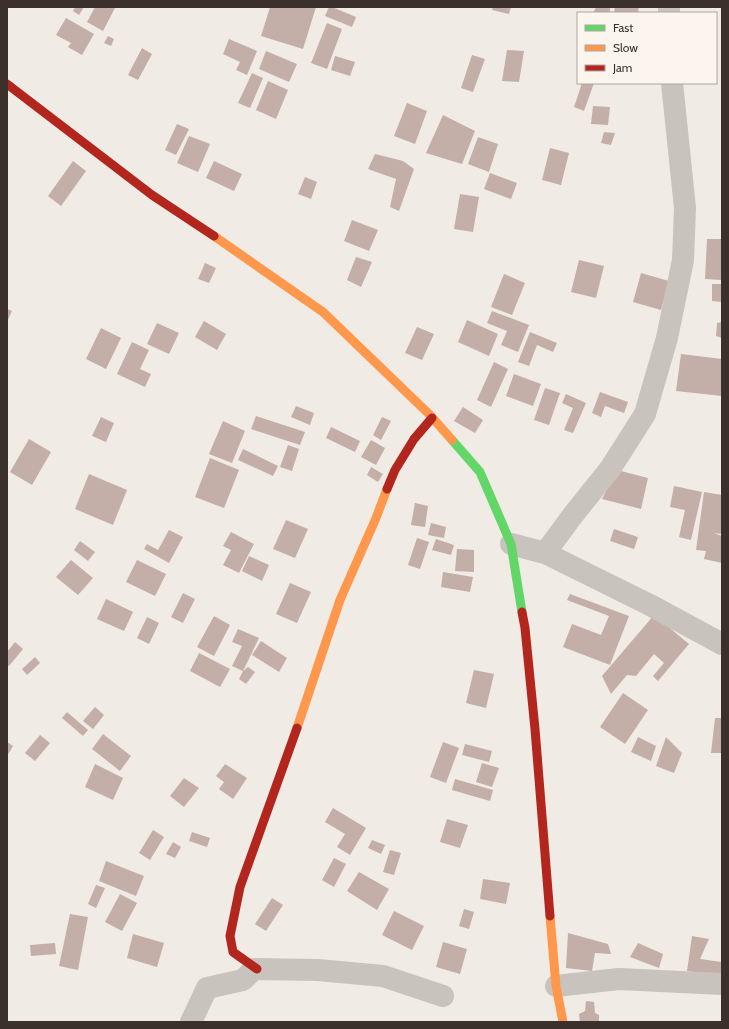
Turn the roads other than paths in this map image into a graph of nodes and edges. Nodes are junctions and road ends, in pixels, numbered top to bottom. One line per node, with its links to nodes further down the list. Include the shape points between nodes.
1 (7, 84): 3 (street, via 152,194 323,312)
2 (672, 84): 5 (street, via 685,208 683,260 667,338 645,414 610,469)
3 (432, 418): 4 (street, via 480,472); 7 (street, via 414,439 395,470 340,600 240,887 230,936 233,952)
4 (511, 544): 5 (street); 9 (street, via 526,628)
5 (545, 554): 6 (street, via 650,605)
6 (722, 644)
7 (257, 969): 10 (street, via 318,970 383,976); 11 (street, via 243,980 207,988)
8 (722, 984): 9 (street, via 619,979)
9 (556, 986): 12 (street)
10 (443, 996)
11 (191, 1022)
12 (563, 1022)

